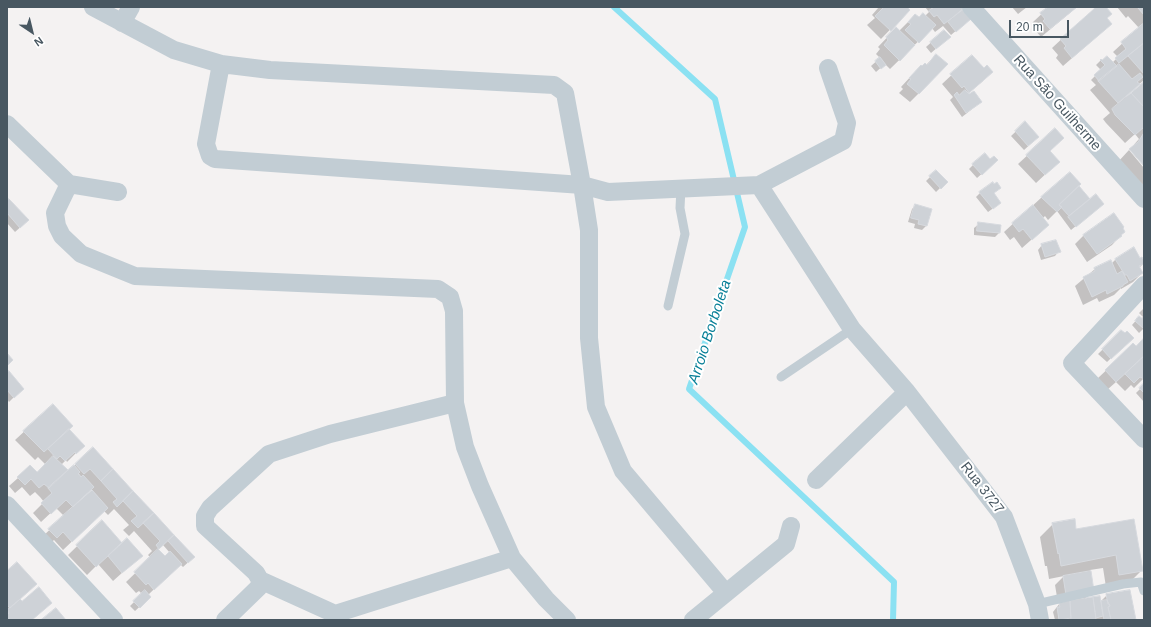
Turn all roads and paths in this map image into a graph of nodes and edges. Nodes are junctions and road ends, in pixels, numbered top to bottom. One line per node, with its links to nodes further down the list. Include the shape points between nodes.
1 (93, 7): 4 (street)
2 (131, 7): 4 (street)
3 (970, 7): 13 (street, Rua São Guilherme)
4 (122, 23): 5 (street, via 174,50)
5 (221, 64): 9 (street, via 270,70 554,85 565,93); 9 (street, via 206,144 210,156 215,159)
6 (828, 68): 10 (street, via 848,123 843,141)
7 (7, 124): 8 (street)
8 (69, 184): 12 (street); 19 (street, via 55,213 62,236 81,254 135,276 438,289 450,297 454,311)
9 (582, 185): 11 (street, via 608,192); 27 (street, via 589,230 589,338 596,407 623,471)
10 (759, 185): 11 (street); 16 (street, Rua 3727)
11 (681, 188): 15 (lane, via 680,208 685,234)
12 (118, 192)
13 (1144, 199)
14 (1144, 285): 20 (street, via 1072,363)
15 (668, 306)
16 (852, 329): 17 (lane); 18 (street, Rua 3727)
17 (781, 378)
18 (907, 392): 21 (street); 28 (street, Rua 3727, via 1004,517)
19 (455, 403): 24 (street, via 465,446); 25 (street, via 330,434 269,454 231,488 210,508 205,516 206,526 256,573)
20 (1144, 439)
21 (816, 480)
22 (7, 505): 29 (street)
23 (791, 526): 27 (street, via 786,544)
24 (512, 558): 25 (street, via 335,614); 31 (street)
25 (260, 580): 30 (street, via 259,587)
26 (1144, 592): 28 (lane, via 1141,582 1123,584)
27 (726, 593): 32 (street)
28 (1039, 612)
29 (114, 620)
30 (225, 620)
31 (567, 620)
32 (693, 620)

